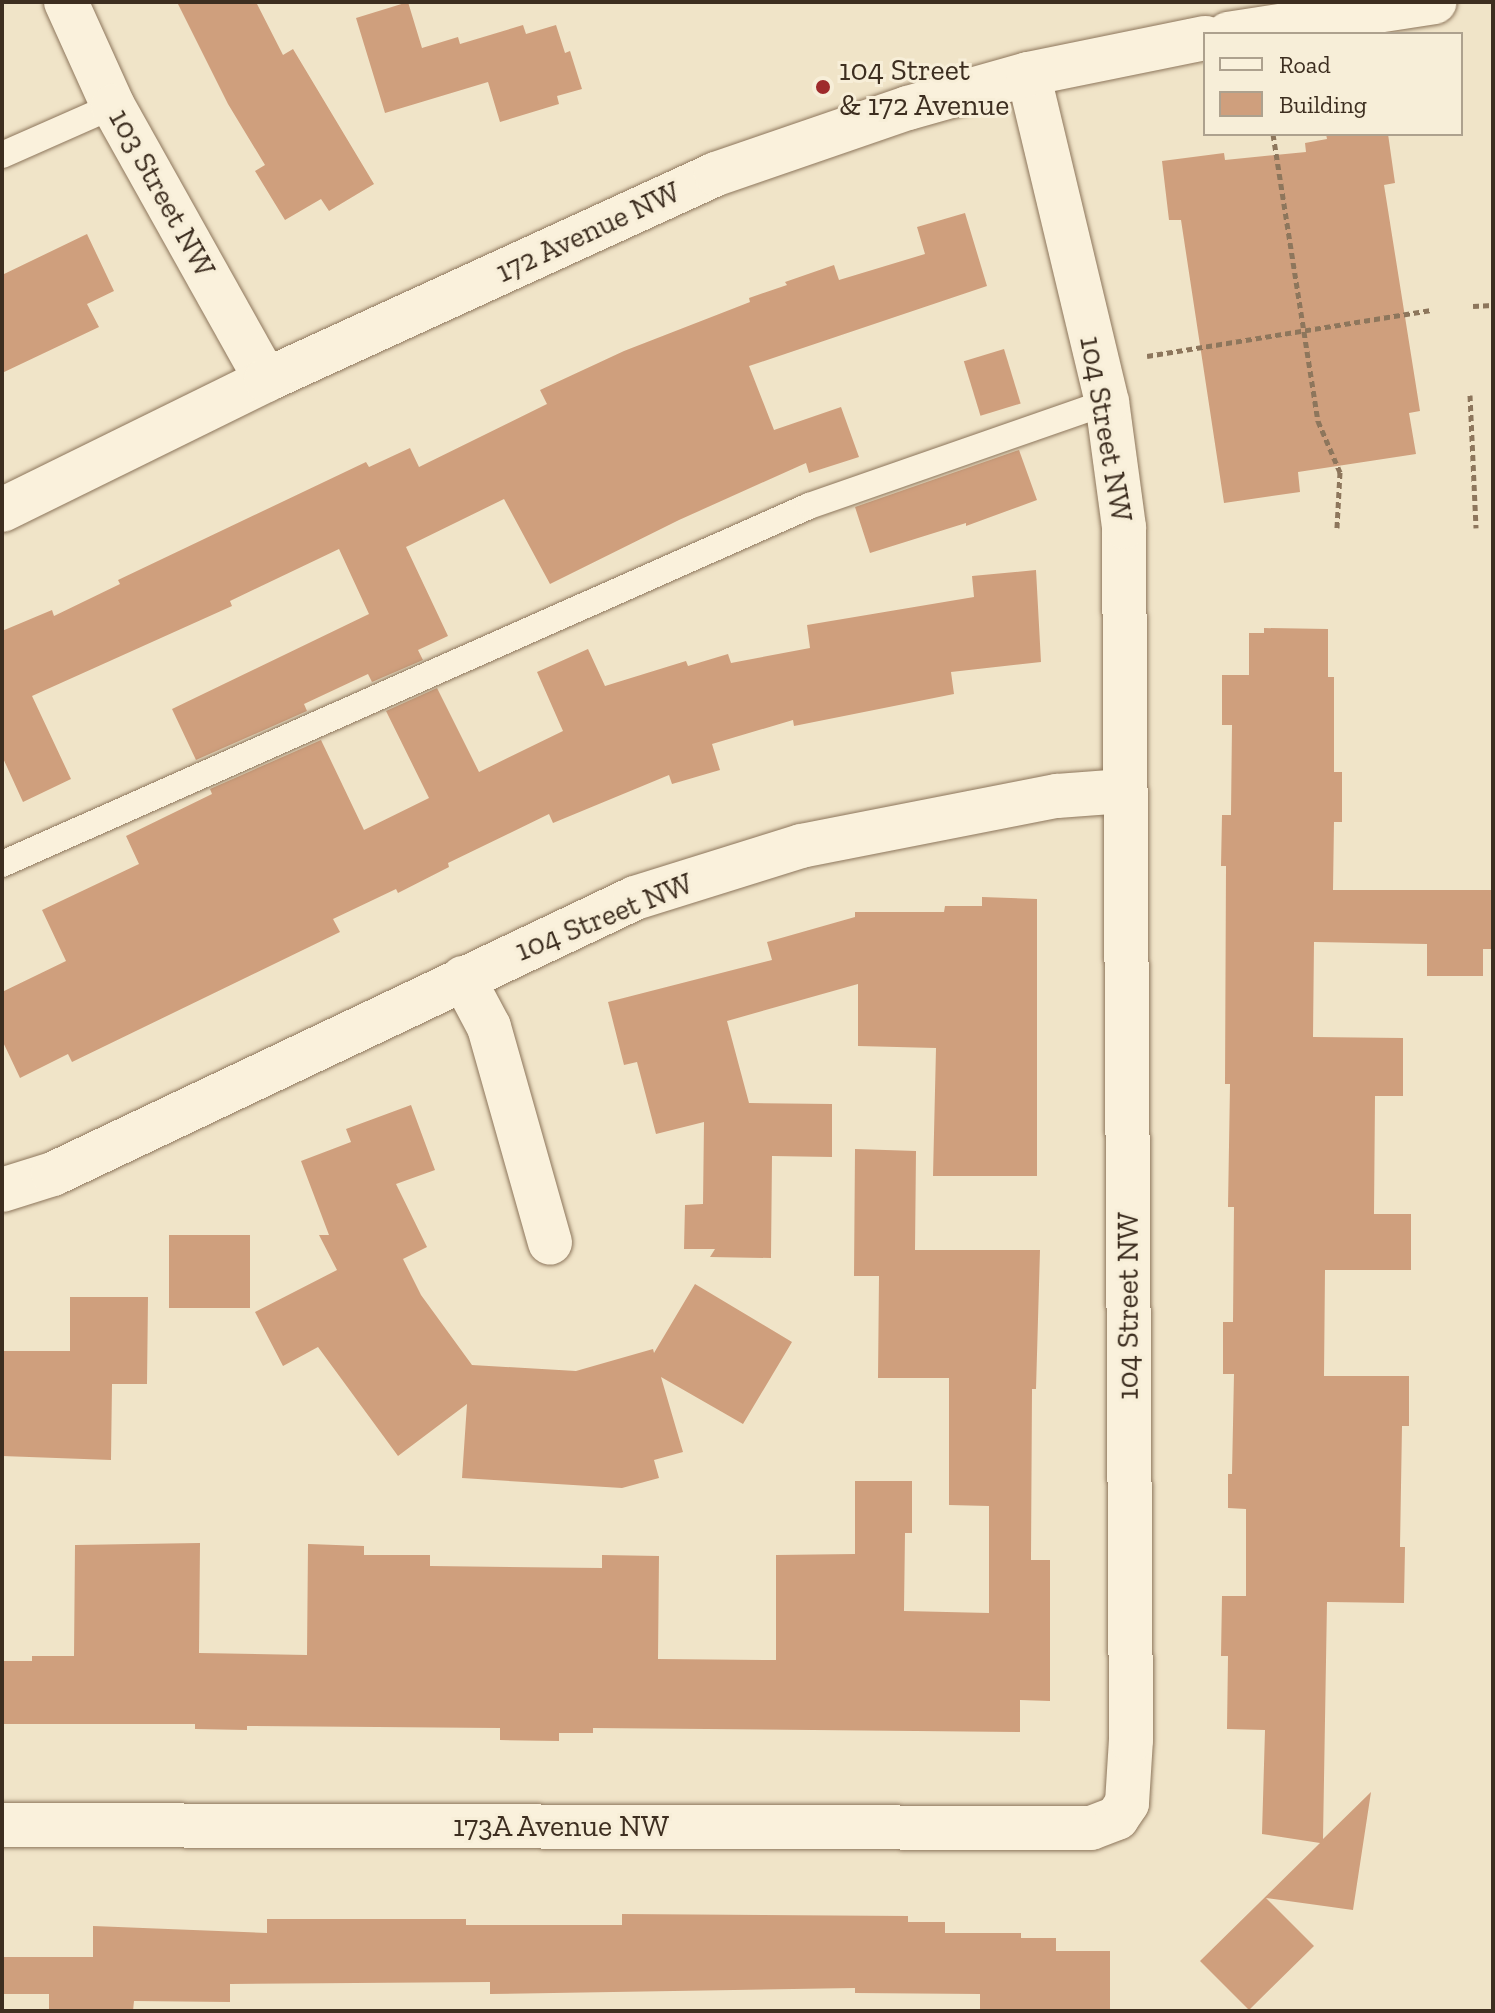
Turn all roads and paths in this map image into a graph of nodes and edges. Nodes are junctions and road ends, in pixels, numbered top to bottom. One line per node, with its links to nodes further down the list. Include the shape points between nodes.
1 (66, 2): 6 (street, 103 Street NW)
2 (1435, 2): 3 (street)
3 (1241, 32)
4 (1203, 38): 5 (street, 172 Avenue NW)
5 (1028, 74): 14 (street, 172 Avenue NW, via 908,108 716,174); 16 (street, 104 Street NW)
6 (113, 106): 8 (lane); 14 (street, 103 Street NW)
7 (1273, 136): 12 (path)
8 (2, 155)
9 (1493, 305): 10 (path)
10 (1473, 306)
11 (1431, 310): 12 (path)
12 (1303, 331): 13 (path); 18 (path, via 1318,421 1340,472)
13 (1147, 356)
14 (266, 380): 17 (street, 172 Avenue NW)
15 (1470, 395): 19 (path)
16 (1107, 402): 20 (street, 104 Street NW, via 1124,527); 21 (lane, via 809,506)
17 (2, 510)
18 (1337, 528)
19 (1476, 528)
20 (1124, 791): 22 (street, 104 Street NW, via 1057,796 801,846 635,898); 25 (street, 104 Street NW, via 1131,1740 1127,1803)
21 (2, 864)
22 (463, 978): 23 (street, 104 Street NW, via 53,1174); 24 (street, via 489,1027)
23 (2, 1190)
24 (550, 1243)
25 (1117, 1818): 26 (street, 173A Avenue NW, via 1091,1828)
26 (2, 1825)

